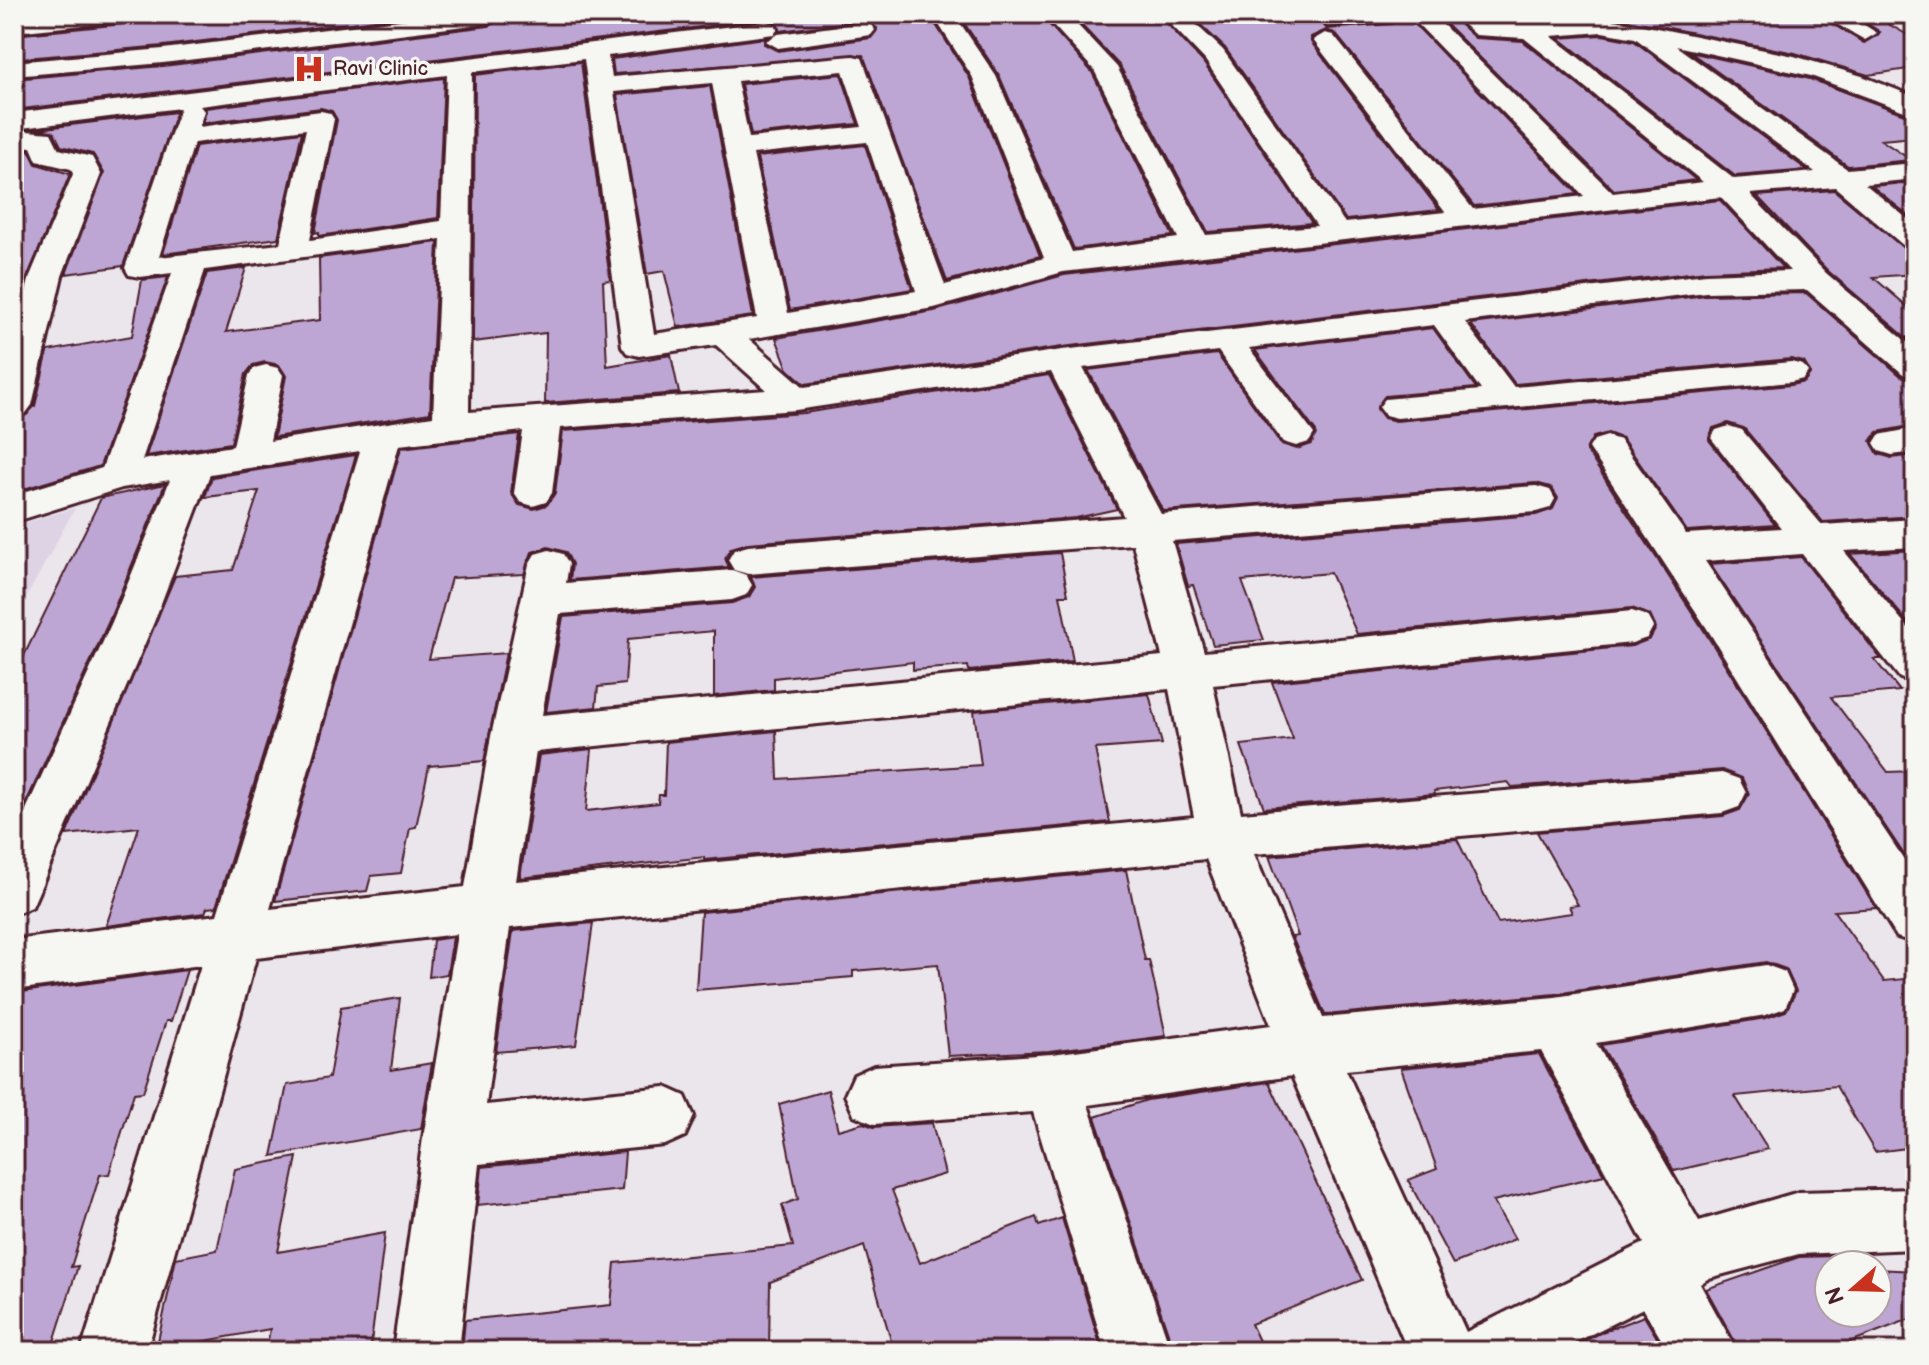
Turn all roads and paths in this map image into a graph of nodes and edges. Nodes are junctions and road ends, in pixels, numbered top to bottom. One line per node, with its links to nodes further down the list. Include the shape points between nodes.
1 (123, 14): 10 (street)
2 (943, 14): 40 (street, via 984,76)
3 (1054, 14): 37 (street, via 1105,67)
4 (1172, 14): 35 (street, via 1214,55)
5 (1391, 14): 33 (street, via 1330,31)
6 (1419, 14): 32 (street)
7 (1463, 14): 13 (street, via 1483,30)
8 (1830, 14): 15 (street)
9 (489, 15): 17 (street); 20 (street)
10 (14, 25)
11 (766, 28): 12 (street); 16 (street, via 639,34); 19 (street)
12 (863, 28)
13 (1530, 31): 14 (street, via 1602,25); 31 (street)
14 (1642, 32): 24 (street, via 1713,44 1881,90); 30 (street)
15 (1865, 33)
16 (595, 50): 17 (street); 22 (street)
17 (500, 61): 18 (street)
18 (460, 66): 23 (street); 34 (street)
19 (783, 68): 21 (street); 26 (street, via 853,63)
20 (14, 69)
21 (723, 76): 22 (street); 28 (street)
22 (598, 86): 45 (street, via 639,346)
23 (194, 101): 25 (street); 27 (street)
24 (1915, 107)
25 (15, 126): 53 (street, via 42,139 47,155 82,163 87,174 46,276)
26 (878, 133): 28 (street); 42 (street)
27 (182, 137): 38 (street, via 321,119); 39 (street, via 140,268)
28 (738, 147): 44 (street)
29 (1915, 171): 30 (street)
30 (1840, 177): 31 (street); 36 (street)
31 (1728, 188): 32 (street); 41 (street)
32 (1605, 201): 33 (street)
33 (1464, 217): 35 (street)
34 (454, 228): 38 (street); 56 (street)
35 (1337, 233): 37 (street)
36 (1915, 240)
37 (1196, 245): 40 (street)
38 (293, 252): 39 (street)
39 (192, 262): 63 (street)
40 (1061, 263): 42 (street)
41 (1815, 280): 43 (street, via 1706,283); 48 (street)
42 (934, 298): 44 (street)
43 (1444, 316): 46 (street); 52 (street)
44 (774, 323): 45 (street)
45 (723, 334): 51 (street)
46 (1228, 342): 47 (street); 57 (street)
47 (1062, 360): 51 (street); 67 (street)
48 (1915, 367)
49 (1791, 372): 52 (street)
50 (266, 375): 61 (street)
51 (796, 399): 55 (street)
52 (1505, 399): 54 (street)
53 (14, 405)
54 (1397, 407)
55 (543, 420): 56 (street); 64 (street)
56 (451, 425): 58 (street)
57 (1296, 434)
58 (383, 436): 61 (street); 80 (street)
59 (1729, 438): 69 (street)
60 (1607, 448): 70 (street)
61 (249, 455): 62 (street)
62 (195, 465): 63 (street); 77 (street, via 133,622)
63 (118, 476): 66 (street)
64 (533, 493)
65 (1536, 499): 67 (street)
66 (14, 509)
67 (1149, 528): 73 (street); 74 (street, via 740,573 546,582)
68 (1915, 533): 69 (street)
69 (1814, 539): 70 (street); 72 (street)
70 (1676, 549): 79 (street)
71 (1632, 627): 73 (street)
72 (1915, 666)
73 (1188, 672): 74 (street); 76 (street)
74 (514, 736): 78 (street)
75 (1722, 793): 76 (street)
76 (1222, 836): 78 (street); 84 (street)
77 (14, 891)
78 (489, 906): 80 (street); 88 (street)
79 (1915, 920)
80 (237, 936): 81 (street); 92 (street)
81 (14, 965)
82 (1766, 990): 83 (street)
83 (1555, 1023): 84 (street); 90 (street)
84 (1307, 1047): 85 (street); 95 (street)
85 (1052, 1082): 86 (street); 94 (street)
86 (874, 1095)
87 (665, 1116): 88 (street)
88 (452, 1138): 93 (street)
89 (1915, 1219): 90 (street, via 1801,1223 1748,1234)
90 (1671, 1264): 91 (street); 96 (street)
91 (1499, 1349)
92 (114, 1351)
93 (426, 1351)
94 (1138, 1351)
95 (1441, 1351)
96 (1704, 1351)

